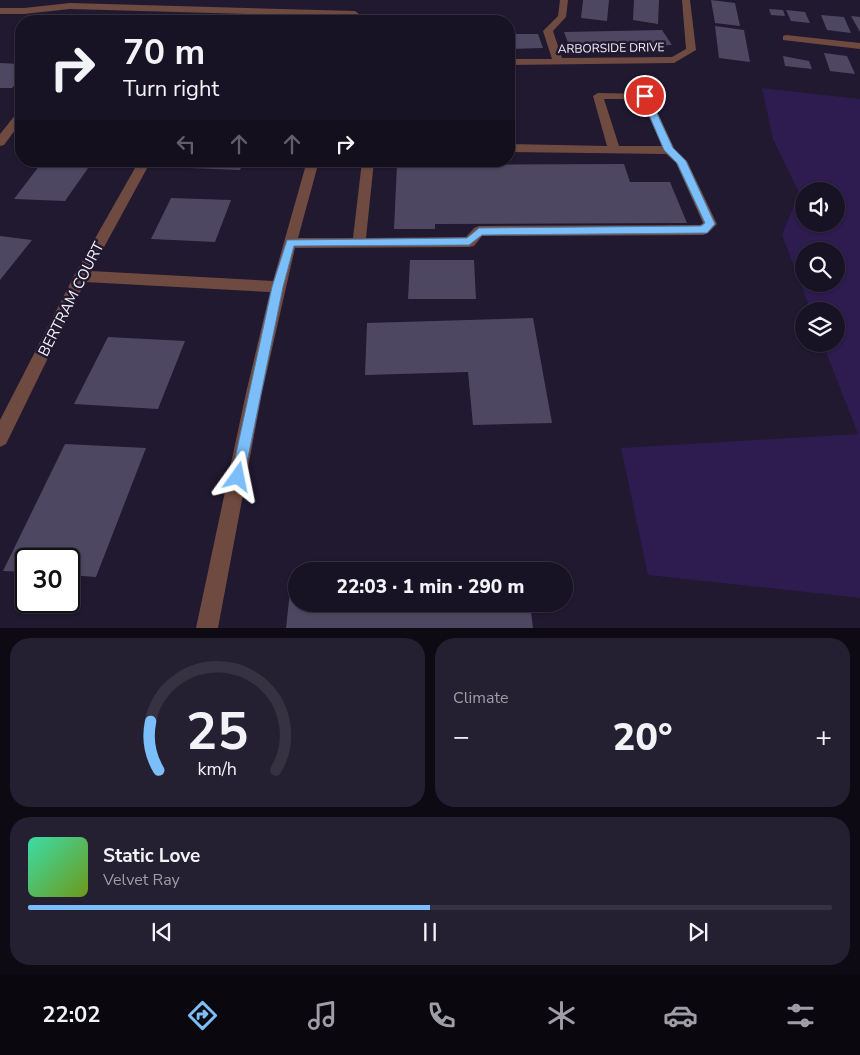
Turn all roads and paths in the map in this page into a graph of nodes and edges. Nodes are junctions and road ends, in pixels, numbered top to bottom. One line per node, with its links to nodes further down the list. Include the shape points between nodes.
1 (564, 0): 11 (street, via 562,17 548,31)
2 (686, 0): 11 (street, ARBORSIDE DRIVE, via 690,50 674,60)
3 (31, 1): 4 (street, via 60,2)
4 (70, 6): 5 (street); 6 (street)
5 (176, 8): 7 (street); 8 (street)
6 (0, 10)
7 (355, 14)
8 (171, 15)
9 (786, 38): 10 (street)
10 (860, 46)
11 (558, 61): 12 (street, ARBORSIDE DRIVE)
12 (515, 62)
13 (15, 123): 14 (street)
14 (0, 142)
15 (515, 148): 16 (street)
16 (614, 149): 17 (street); 17 (street, via 598,96 645,96)
17 (669, 150): 22 (street, via 681,161 710,224 704,230 479,232 469,242)
18 (142, 167): 23 (street, BERTRAM COURT)
19 (312, 167): 21 (street)
20 (367, 167): 22 (street)
21 (290, 242): 22 (street); 24 (street)
22 (359, 242)
23 (81, 276): 24 (street); 25 (street, BERTRAM COURT)
24 (278, 287): 26 (street)
25 (0, 438)
26 (207, 628)

